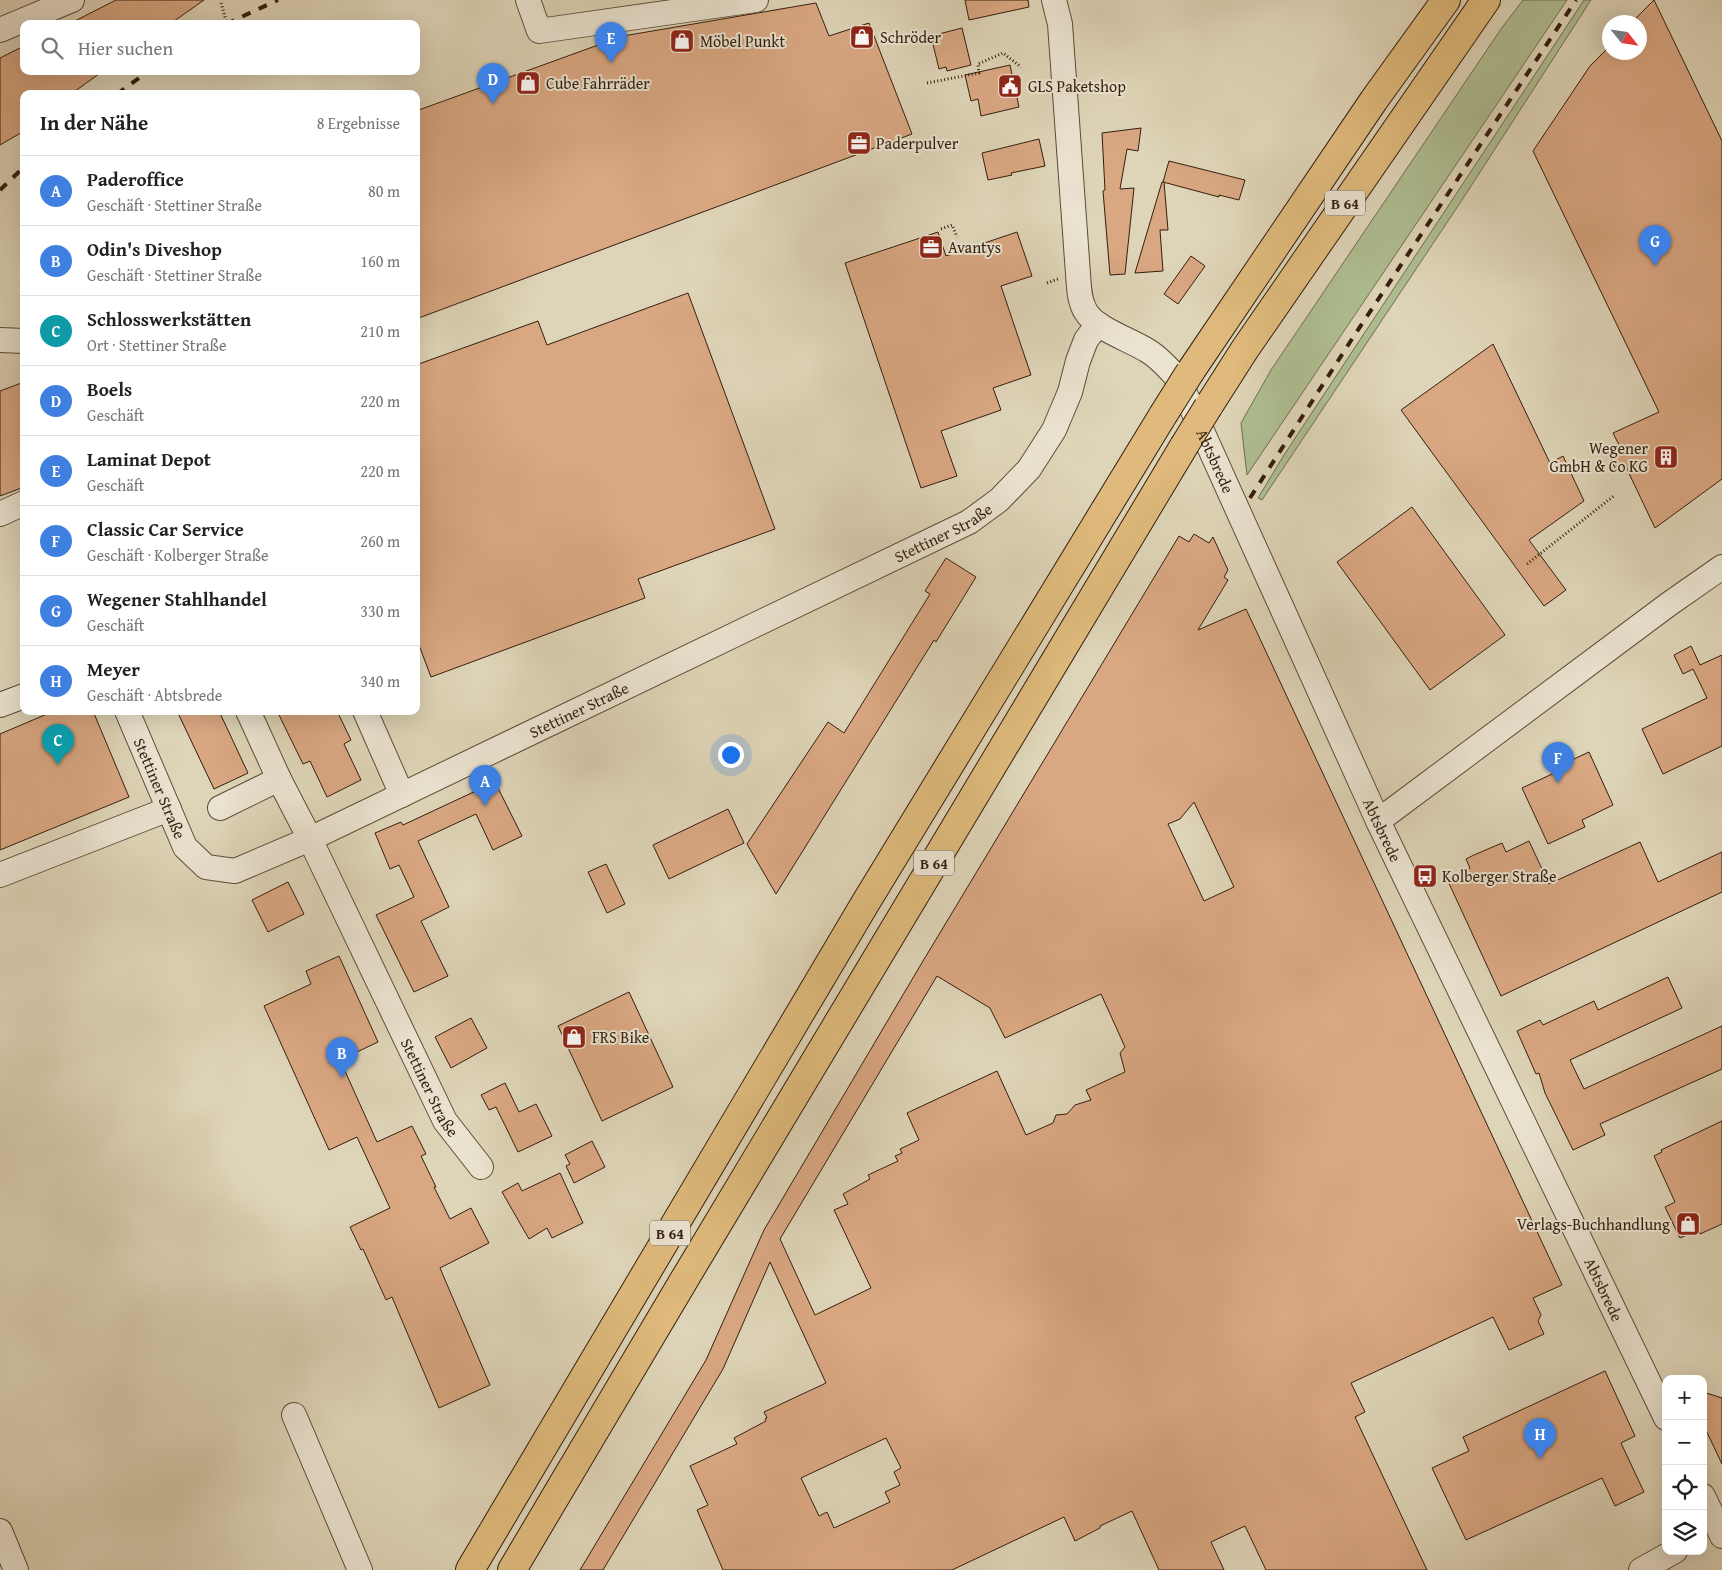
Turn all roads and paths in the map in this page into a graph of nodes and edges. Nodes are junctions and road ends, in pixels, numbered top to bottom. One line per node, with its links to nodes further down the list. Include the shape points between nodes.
1 (72, 0): 8 (street)
2 (528, 0): 3 (street, via 539,31)
3 (756, 0)
4 (1054, 0): 16 (street, via 1060,24 1078,283 1081,301)
5 (1446, 0): 43 (highway, B 64, bridge, via 1374,100 1163,415 872,893)
6 (1486, 0): 46 (highway, B 64, bridge, via 1256,332 1208,407)
7 (221, 3): 9 (path)
8 (24, 20)
9 (226, 20)
10 (20, 22): 11 (street)
11 (0, 30)
12 (1021, 67): 13 (path, via 1003,53 978,64 979,73)
13 (927, 83)
14 (940, 229): 15 (path, via 952,224)
15 (957, 237)
16 (1098, 324): 30 (street, Stettiner Straße, via 1086,340 1054,430 1029,469 1000,500 969,522); 33 (street, Abtsbrede, via 1150,352 1179,380)
17 (0, 340): 18 (street)
18 (20, 341)
19 (1615, 495): 22 (path)
20 (20, 505): 21 (street)
21 (0, 514)
22 (1527, 564)
23 (1722, 567): 33 (street)
24 (20, 698): 25 (street)
25 (0, 705)
26 (129, 715): 31 (street, Stettiner Straße)
27 (250, 715): 29 (street)
28 (367, 715): 30 (street)
29 (279, 779): 32 (street); 34 (street)
30 (402, 795): 34 (street, Stettiner Straße)
31 (169, 808): 34 (street, Stettiner Straße, via 185,847 206,867 235,871); 35 (street)
32 (220, 808)
33 (1378, 821): 37 (street, Abtsbrede)
34 (310, 839): 36 (street, Stettiner Straße, via 445,1121)
35 (0, 875)
36 (481, 1167)
37 (1662, 1410)
38 (294, 1415): 45 (street)
39 (1707, 1507): 41 (street)
40 (0, 1531): 44 (street)
41 (1716, 1531)
42 (1668, 1555): 47 (street)
43 (470, 1568)
44 (16, 1570)
45 (360, 1570)
46 (512, 1570)
47 (1641, 1570)

